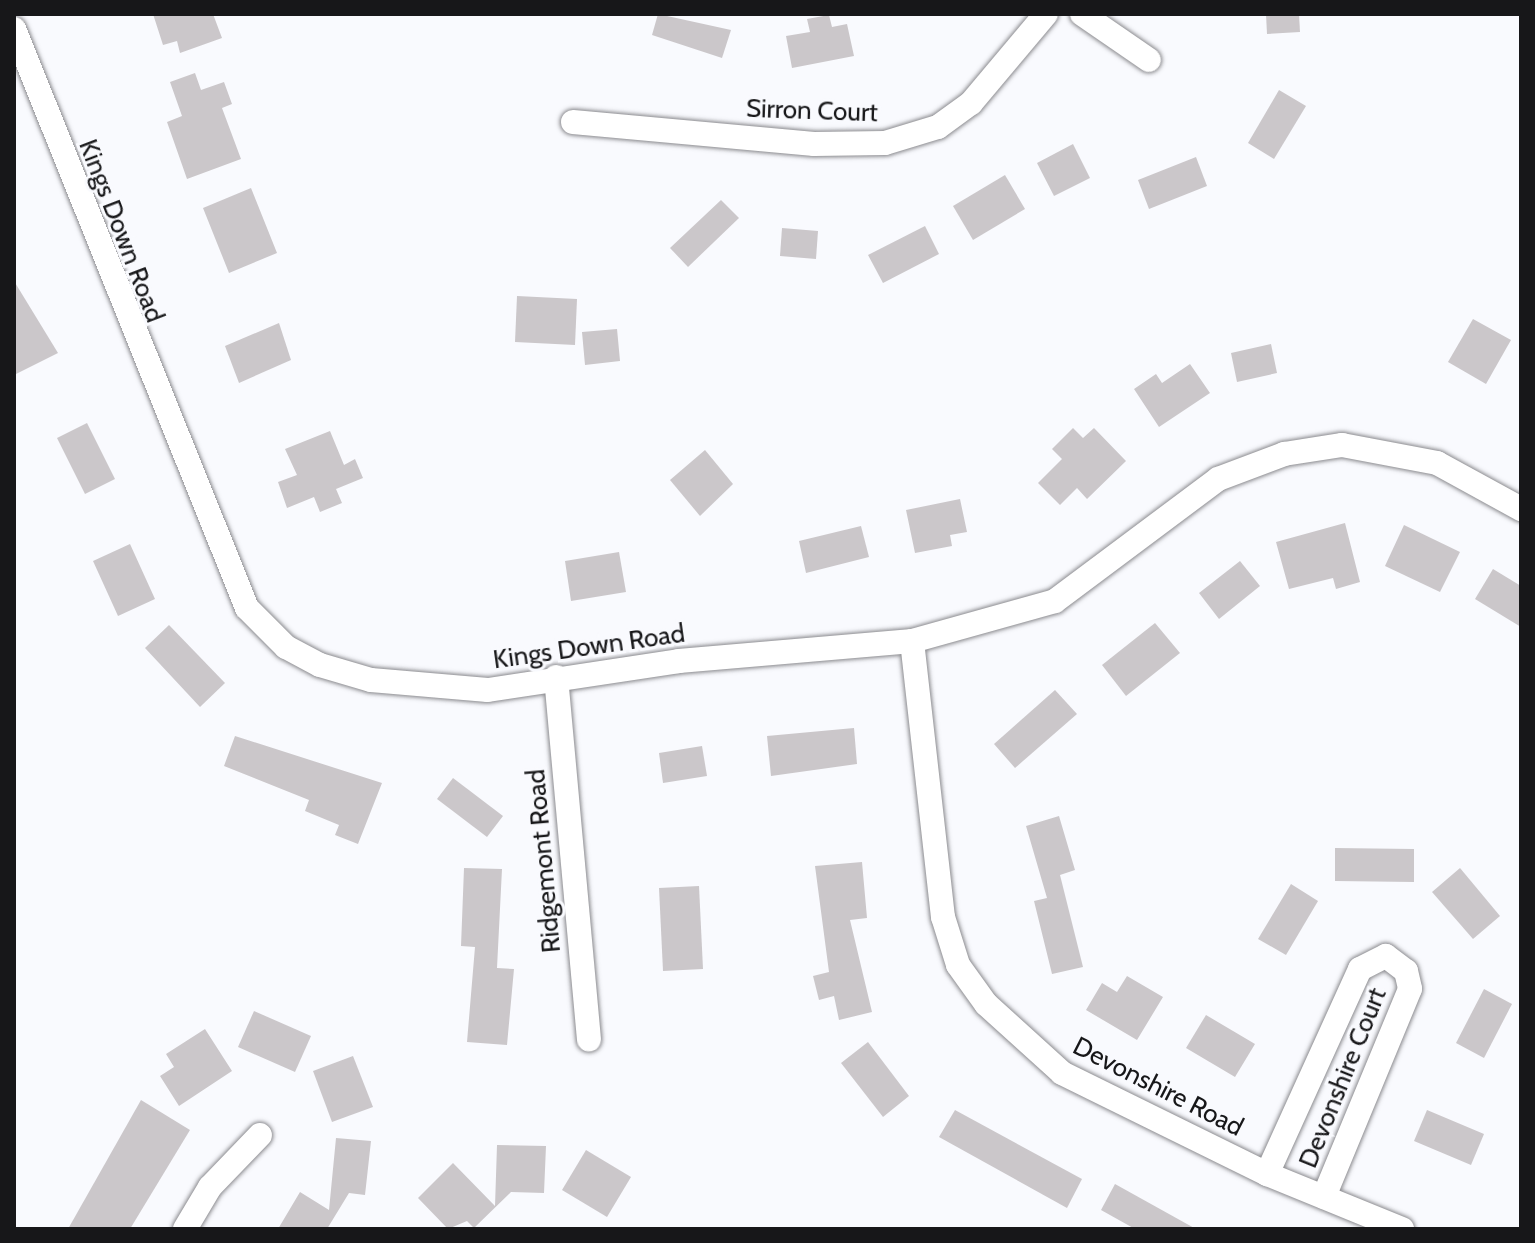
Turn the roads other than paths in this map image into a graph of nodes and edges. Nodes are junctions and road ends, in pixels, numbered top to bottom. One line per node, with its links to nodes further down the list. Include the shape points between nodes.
1 (1046, 14): 5 (street, Sirron Court, via 971,103 938,127 885,143 814,144)
2 (1082, 14): 4 (street)
3 (14, 29): 8 (street, Kings Down Road, via 247,608 286,647 371,680 488,690)
4 (1149, 60)
5 (573, 122)
6 (1521, 509): 7 (street, Kings Down Road, via 1483,484 1395,450 1342,445 1284,454 1218,479 1055,601)
7 (912, 641): 8 (street, Kings Down Road); 11 (street, Devonshire Road, via 943,917 958,965 1015,1036 1062,1073)
8 (556, 677): 9 (street, Ridgemont Road)
9 (589, 1040)
10 (260, 1135): 13 (street, via 210,1187)
11 (1267, 1174): 12 (street, Devonshire Road); 12 (street, Devonshire Court, via 1360,969 1386,956 1406,971 1410,989)
12 (1324, 1197): 14 (street, Devonshire Road)
13 (185, 1229)
14 (1402, 1229)

